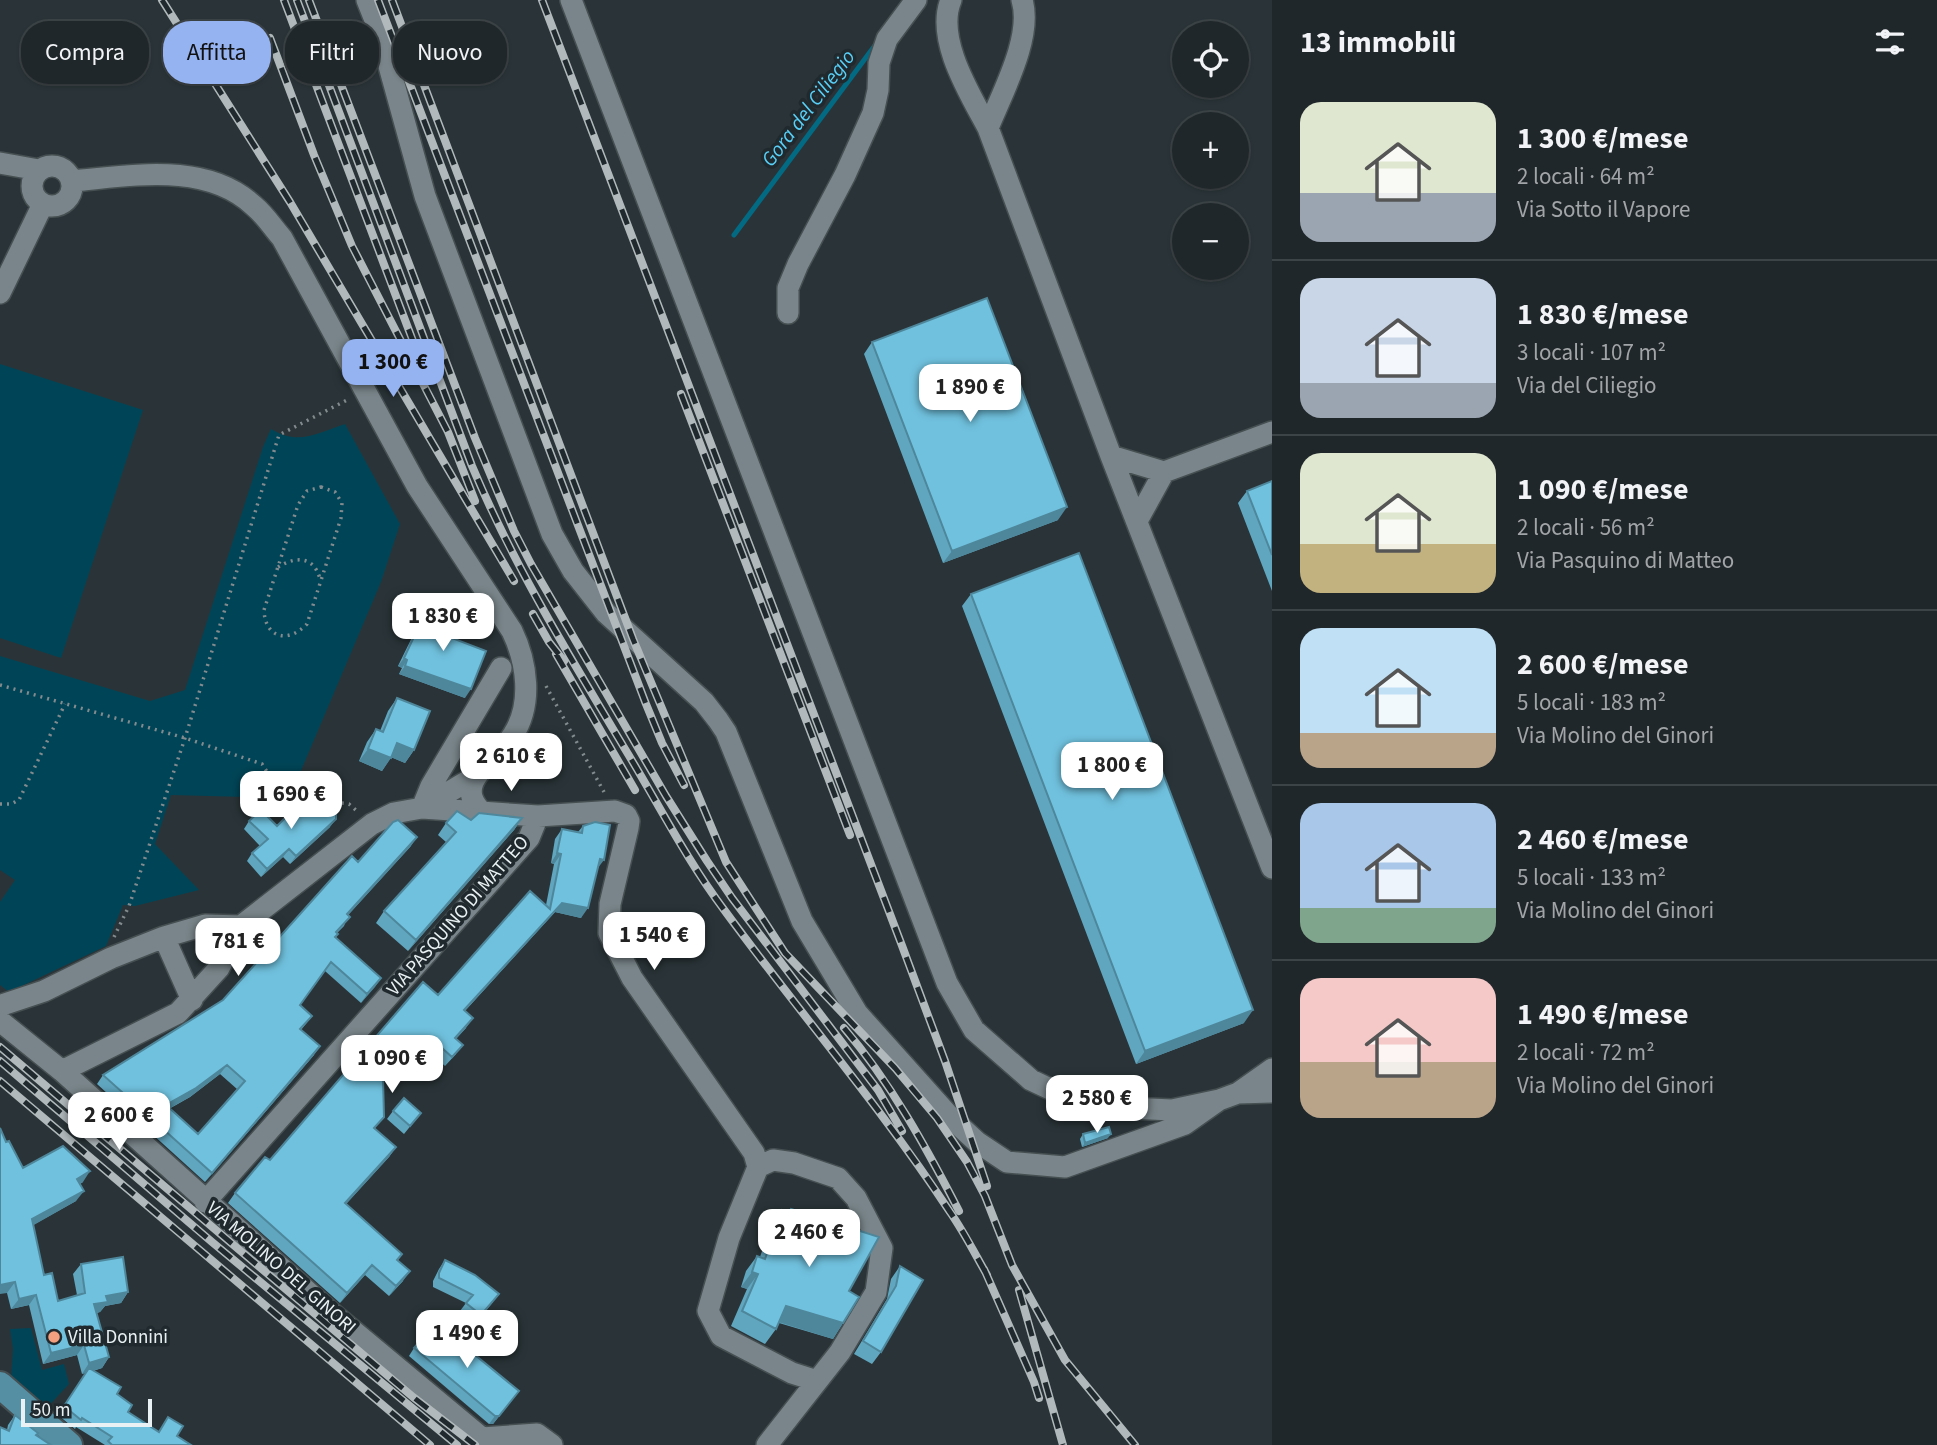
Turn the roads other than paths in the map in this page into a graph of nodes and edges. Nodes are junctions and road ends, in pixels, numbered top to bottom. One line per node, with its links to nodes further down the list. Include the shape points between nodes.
1 (367, 0): 30 (street, via 425,196 552,534 573,571 606,613 704,702 726,732 802,921 857,1013 951,1118 1007,1162 1065,1167 1185,1124)
2 (572, 0): 30 (street, via 947,983 974,1030 1031,1080 1086,1106 1172,1110)
3 (916, 0): 12 (street, via 887,39 873,113 793,276)
4 (951, 0): 6 (street, via 947,24 951,47)
5 (1022, 0): 6 (street, via 1025,15 1020,47)
6 (988, 128): 14 (street)
7 (0, 163): 10 (street)
8 (0, 169): 10 (street)
9 (72, 181): 10 (street, via 56,165); 10 (street, via 65,201 50,206); 18 (street, via 156,174 220,184 253,205 282,238 417,486 521,650 526,696 522,717 513,736)
10 (38, 188): 11 (street)
11 (0, 293)
12 (788, 313)
13 (1272, 432): 15 (street)
14 (1111, 456): 15 (street); 16 (street)
15 (1164, 472): 16 (street)
16 (1137, 521): 22 (street)
17 (501, 668): 19 (street)
18 (477, 776): 19 (street); 20 (street, via 470,788 471,798)
19 (422, 807): 20 (street); 23 (street, via 372,824)
20 (483, 813): 21 (street)
21 (538, 816): 31 (street, via 615,811 626,815 629,821 610,904 609,933 632,978 754,1153); 32 (street, VIA PASQUINO DI MATTEO, via 529,838)
22 (1272, 868)
23 (241, 926): 24 (street, via 205,925); 25 (street, via 219,968)
24 (164, 937): 25 (street); 26 (street, via 111,958)
25 (192, 1000): 28 (street, via 178,1013)
26 (5, 1013): 28 (street, VIA MOLINO DEL GINORI)
27 (1272, 1069): 30 (street)
28 (62, 1071): 32 (street, VIA MOLINO DEL GINORI)
29 (1272, 1092): 30 (street)
30 (1228, 1096)
31 (758, 1167): 34 (street, via 729,1238 708,1311 722,1336); 34 (street, via 773,1160 838,1178 856,1199 882,1248 876,1292)
32 (205, 1202): 36 (street, VIA MOLINO DEL GINORI, via 482,1438 537,1434)
33 (0, 1381): 35 (main road)
34 (817, 1381): 37 (street)
35 (69, 1445)
36 (552, 1445)
37 (767, 1445)

